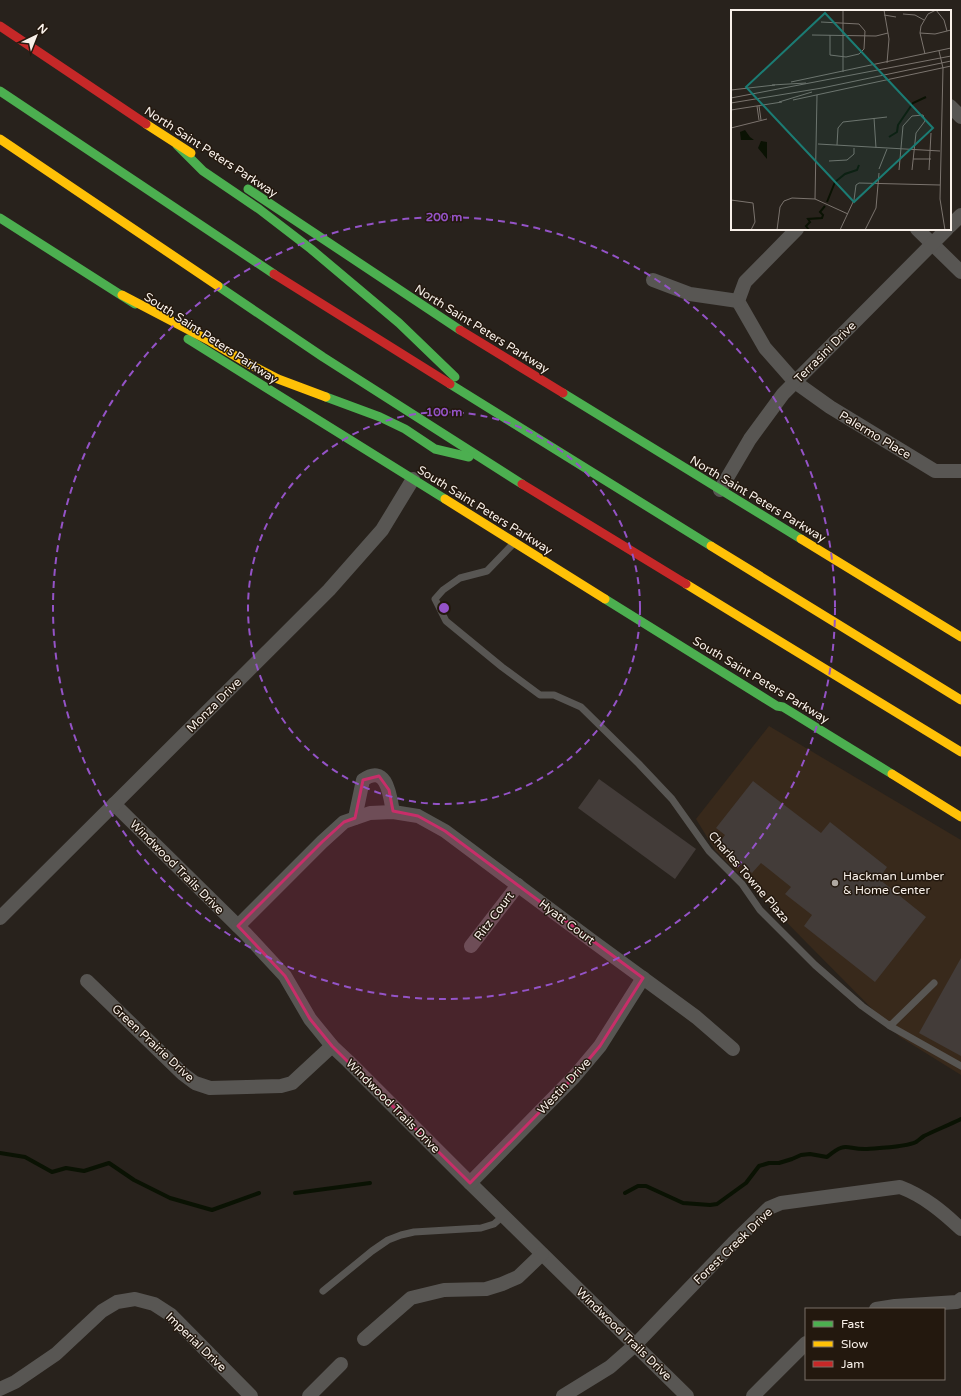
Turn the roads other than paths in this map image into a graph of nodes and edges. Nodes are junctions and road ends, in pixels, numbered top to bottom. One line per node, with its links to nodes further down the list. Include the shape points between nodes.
1 (0, 26): 6 (main road, North Saint Peters Parkway)
2 (0, 91): 21 (main road, via 249,258)
3 (951, 107): 4 (street)
4 (961, 118)
5 (0, 139): 22 (main road, via 323,357)
6 (177, 145): 7 (main road, North Saint Peters Parkway); 21 (main road, via 203,171 286,229 399,323)
7 (208, 162)
8 (240, 184): 25 (main road, North Saint Peters Parkway, via 473,338)
9 (961, 215): 11 (street)
10 (0, 218): 18 (main road, South Saint Peters Parkway)
11 (951, 225)
12 (796, 230): 19 (street, via 745,282)
13 (918, 230): 15 (street)
14 (946, 230): 15 (street, Terrasini Drive)
15 (932, 244): 16 (street); 20 (street, Terrasini Drive)
16 (961, 272)
17 (653, 280): 19 (street, via 690,294)
18 (122, 295): 22 (main road, via 278,379 380,416 435,448); 24 (main road, South Saint Peters Parkway, via 206,351)
19 (738, 301): 20 (street, Palermo Place, via 765,348)
20 (796, 382): 23 (street, Palermo Place, via 830,408 935,471); 25 (street, Terrasini Drive, via 783,394 750,439)
21 (488, 408): 28 (main road)
22 (487, 462): 29 (main road)
23 (961, 471)
24 (413, 479): 26 (main road, South Saint Peters Parkway); 30 (street, Monza Drive, via 382,530 329,590)
25 (720, 490): 27 (main road, North Saint Peters Parkway)
26 (515, 542): 32 (main road, South Saint Peters Parkway, via 777,706 783,707); 41 (lane, Charles Towne Plaza, via 487,571 460,578 435,599 446,621 540,695 554,695 581,707 672,800 709,851 742,884 760,910 815,965 862,1006)
27 (961, 637)
28 (961, 700)
29 (961, 752)
30 (114, 804): 35 (street, Monza Drive); 36 (street, Windwood Trails Drive)
31 (393, 812): 33 (street, Hyatt Court, via 370,813); 33 (street, via 386,782 379,776 372,775 363,780); 34 (street, Hyatt Court, via 418,816 445,831)
32 (961, 817)
33 (355, 818): 36 (street, Hyatt Court, via 344,822)
34 (518, 885): 37 (street, Ritz Court); 38 (street, Hyatt Court)
35 (0, 918)
36 (238, 926): 42 (street, Windwood Trails Drive, via 286,976 310,1019)
37 (471, 946)
38 (643, 978): 43 (street, Hyatt Court, via 696,1017); 45 (street, Westin Drive, via 600,1046 574,1077)
39 (87, 981): 42 (street, Green Prairie Drive, via 182,1074 195,1083 210,1088 281,1086 292,1083)
40 (934, 983): 41 (lane)
41 (890, 1026): 44 (lane, Charles Towne Plaza)
42 (332, 1046): 45 (street, Windwood Trails Drive)
43 (733, 1049)
44 (961, 1066)
45 (470, 1183): 46 (street, Windwood Trails Drive)
46 (503, 1216): 48 (street, Windwood Trails Drive); 49 (lane, via 494,1224 481,1228 414,1232 388,1240)
47 (961, 1229): 54 (street, Forest Creek Drive, via 944,1213 913,1192 900,1187 781,1203 769,1208 733,1243)
48 (542, 1254): 52 (street, via 518,1276 502,1284 486,1289 444,1290 411,1298); 54 (street, Windwood Trails Drive)
49 (323, 1291)
50 (961, 1299): 51 (street, via 957,1302)
51 (882, 1308)
52 (364, 1339)
53 (805, 1344): 61 (street)
54 (635, 1345): 59 (street, Forest Creek Drive, via 610,1367); 60 (street, Windwood Trails Drive)
55 (341, 1364): 58 (street)
56 (0, 1389): 57 (street, Imperial Drive, via 15,1382 56,1354 102,1311 117,1302 135,1299 154,1304 171,1315)
57 (251, 1396)
58 (309, 1396)
59 (563, 1396)
60 (687, 1396)
61 (753, 1396)

